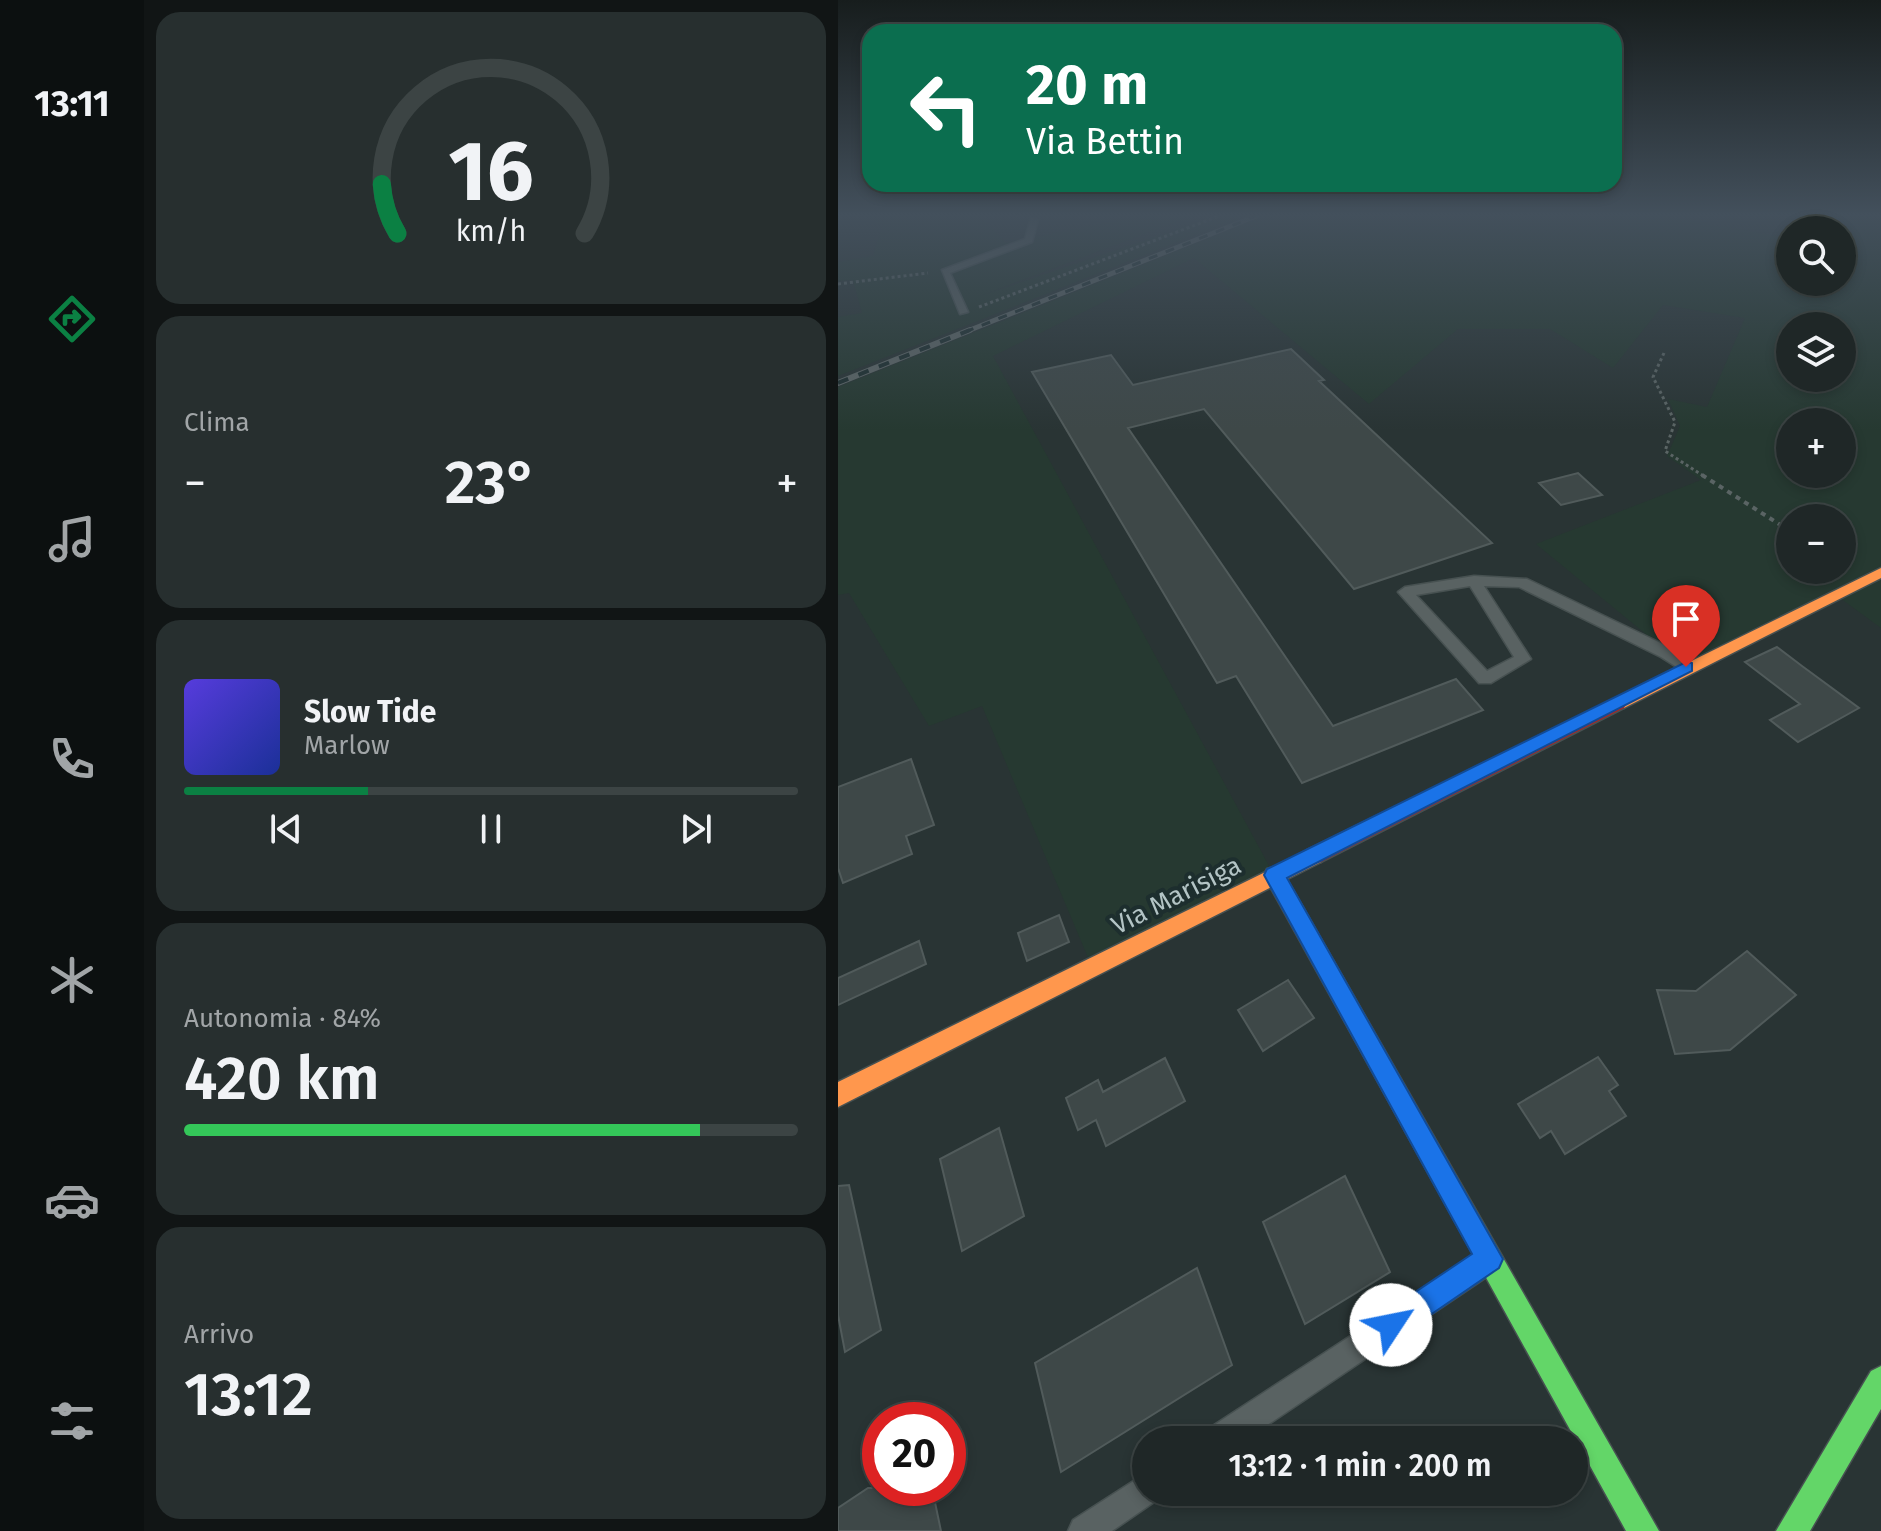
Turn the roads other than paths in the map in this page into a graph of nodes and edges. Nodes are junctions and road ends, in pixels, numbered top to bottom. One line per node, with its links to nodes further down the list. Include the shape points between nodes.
1 (952, 287): 2 (lane)
2 (963, 312)
3 (1881, 572): 5 (main road, Via Marisiga)
4 (1474, 581): 4 (lane, via 1405,592 1485,679 1523,659); 5 (lane, via 1522,582)
5 (1686, 667): 7 (main road, Via Marisiga)
6 (1263, 855): 7 (lane)
7 (1274, 875): 8 (main road, Via Marisiga); 9 (main road)
8 (838, 1095)
9 (1490, 1259): 11 (lane); 14 (main road)
10 (1881, 1381): 15 (main road)
11 (1240, 1426)
12 (1132, 1498): 13 (lane)
13 (1084, 1531)
14 (1643, 1531)
15 (1792, 1531)

